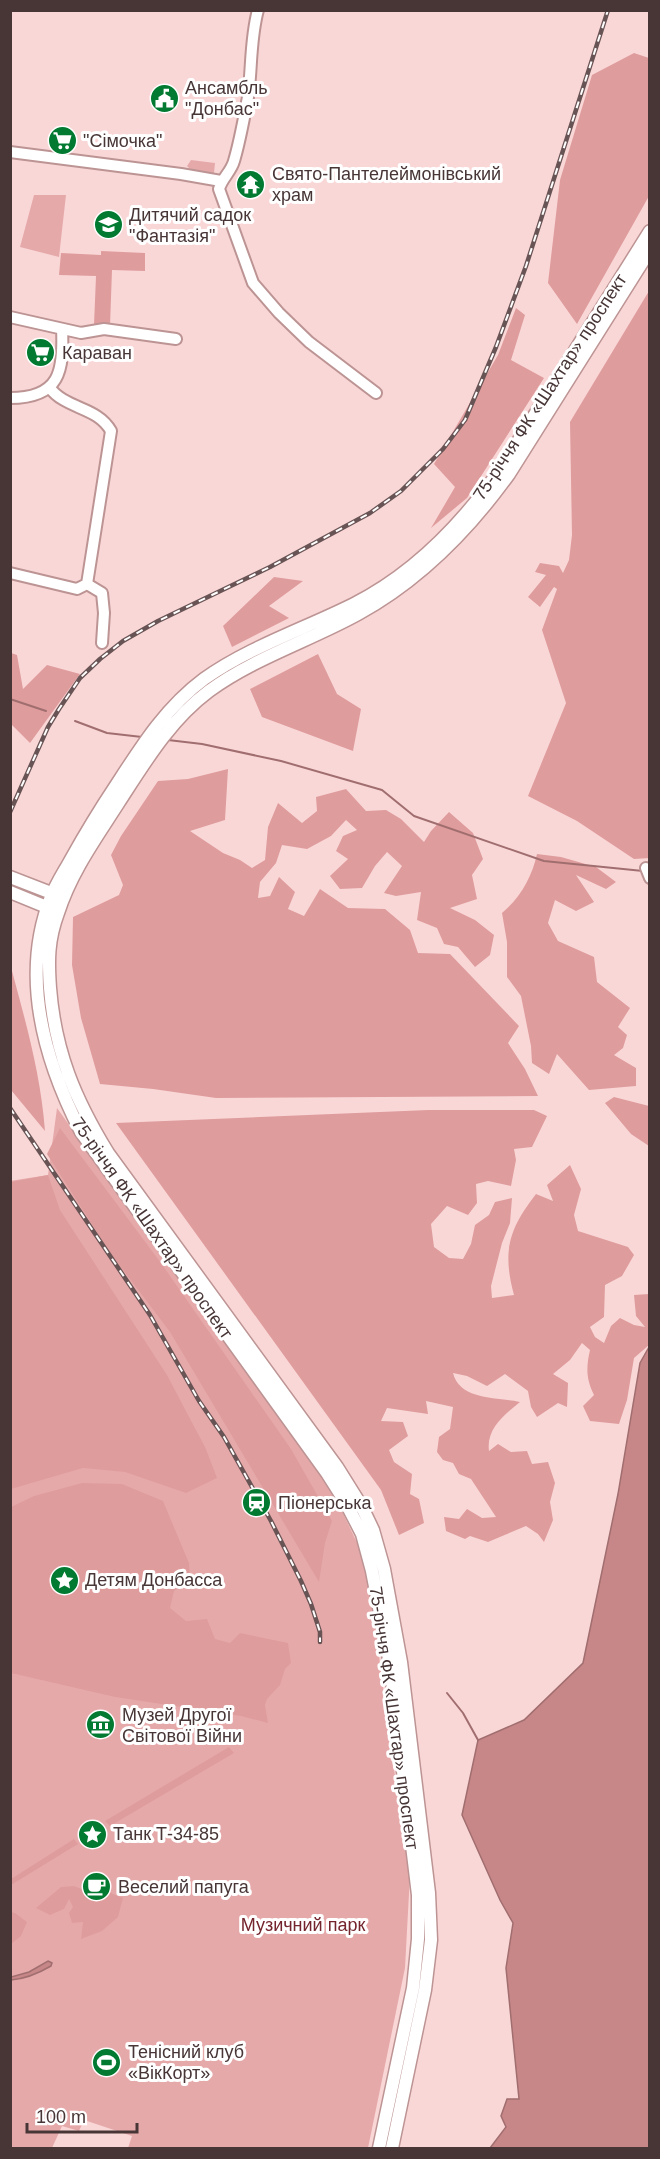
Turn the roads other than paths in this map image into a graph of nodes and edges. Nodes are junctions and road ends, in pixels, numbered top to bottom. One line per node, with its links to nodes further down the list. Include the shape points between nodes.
1 (258, 10): 3 (street, via 252,30 248,96 235,160)
2 (10, 152): 3 (street)
3 (221, 181): 10 (street, via 219,189 253,283 309,342)
4 (650, 231): 17 (main road, 75-річчя ФК «Шахтар» проспект, via 476,502 436,546 395,579 356,603 224,665 179,700 163,716 89,827)
5 (650, 250): 17 (main road, 75-річчя ФК «Шахтар» проспект, via 509,474 459,538 399,589 358,614 232,676 186,709 156,744)
6 (10, 317): 7 (street)
7 (62, 329): 8 (street, via 81,333 104,329); 9 (street, via 61,368)
8 (176, 339)
9 (49, 387): 11 (street, via 35,395); 13 (street, via 65,402 93,412 111,431)
10 (376, 393)
11 (10, 398)
12 (10, 573): 13 (street, via 78,589)
13 (87, 584): 14 (street, via 102,593)
14 (102, 643)
15 (10, 877): 17 (main road)
16 (10, 892): 18 (main road)
17 (58, 896): 18 (main road, 75-річчя ФК «Шахтар» проспект)
18 (52, 910): 19 (main road, 75-річчя ФК «Шахтар» проспект, via 37,954 39,1010 66,1104 99,1159 327,1473 368,1552 390,1664 418,1895 413,1988)
19 (390, 2128): 20 (main road, 75-річчя ФК «Шахтар» проспект); 21 (main road, 75-річчя ФК «Шахтар» проспект)
20 (379, 2148)
21 (392, 2148)

